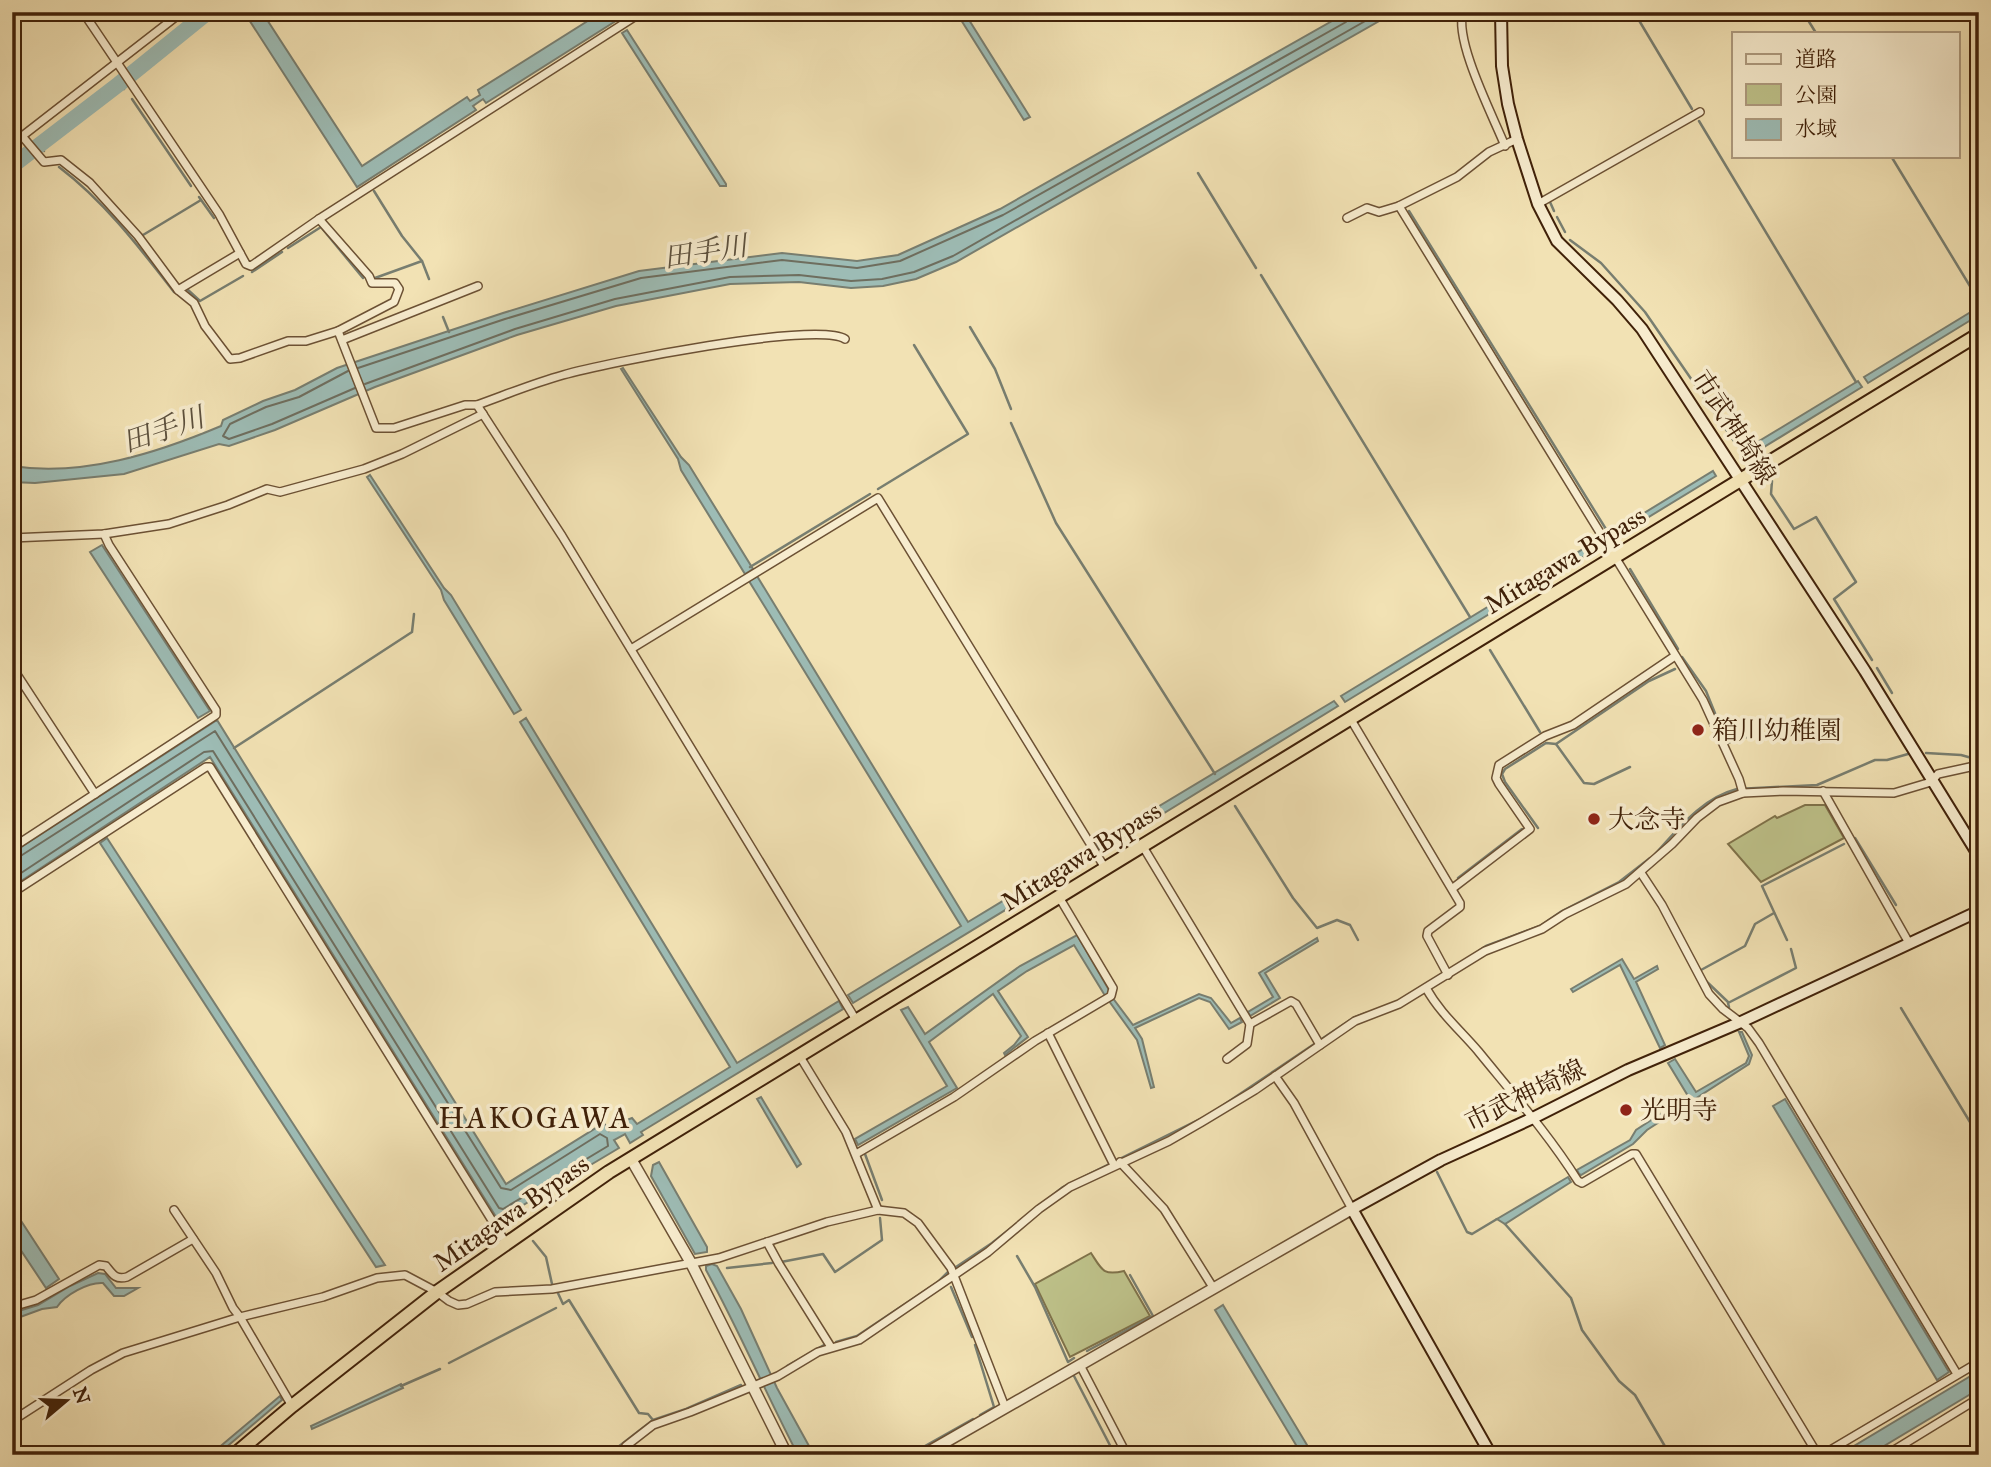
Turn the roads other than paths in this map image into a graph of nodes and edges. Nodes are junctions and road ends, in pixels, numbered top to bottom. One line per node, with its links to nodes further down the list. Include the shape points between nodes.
1 (83, 12): 6 (street)
2 (182, 12): 6 (street)
3 (642, 12): 15 (street)
4 (1463, 12): 11 (street, via 1464,45)
5 (1501, 12): 9 (main road, 市武神埼線, via 1502,66)
6 (117, 63): 8 (street); 16 (street, via 219,214)
7 (1700, 112): 12 (street)
8 (22, 136): 10 (street); 18 (street, via 44,162 61,160 90,183)
9 (1517, 139): 11 (street); 12 (main road, 市武神埼線)
10 (12, 144)
11 (1505, 146): 13 (street)
12 (1538, 204): 25 (main road, 市武神埼線, via 1557,241 1642,329)
13 (1399, 206): 14 (street, via 1379,212 1367,208); 28 (street)
14 (1347, 218)
15 (319, 219): 16 (street, via 251,266); 19 (street, via 372,283 394,283 399,289 394,302)
16 (240, 253): 18 (street)
17 (478, 286): 22 (street)
18 (178, 290): 19 (street, via 194,303 230,359)
19 (338, 331): 22 (street)
20 (1979, 334): 25 (highway, Mitagawa Bypass)
21 (845, 339): 23 (street, via 819,333 768,337 622,362 563,374)
22 (343, 343): 23 (street, via 376,428)
23 (477, 405): 24 (street)
24 (483, 414): 26 (street, via 364,469 280,492 267,489 169,524); 29 (street)
25 (1741, 479): 28 (highway, Mitagawa Bypass); 34 (main road, 市武神埼線)
26 (104, 534): 27 (street); 37 (street, via 216,715)
27 (12, 538)
28 (1614, 556): 30 (street); 32 (highway, Mitagawa Bypass)
29 (631, 649): 41 (street, via 878,498); 50 (street)
30 (1675, 656): 35 (street, via 1703,700); 43 (street, via 1573,725 1545,736 1499,765 1496,778 1530,829)
31 (12, 667): 37 (street)
32 (1350, 718): 38 (highway, Mitagawa Bypass); 43 (street)
33 (1979, 765): 34 (street, via 1938,774)
34 (1931, 782): 36 (street, via 1894,793); 40 (main road, 市武神埼線)
35 (1742, 790): 36 (street); 42 (street, via 1697,818)
36 (1823, 791): 47 (street)
37 (95, 794): 39 (street)
38 (1142, 845): 41 (highway, Mitagawa Bypass); 52 (street)
39 (12, 848)
40 (1979, 856)
41 (1105, 868): 45 (highway, Mitagawa Bypass)
42 (1641, 873): 48 (street, via 1542,929); 51 (street, via 1709,994)
43 (1453, 888): 48 (street, via 1460,907 1427,936)
44 (12, 894): 67 (street, via 210,767)
45 (1059, 897): 50 (highway, Mitagawa Bypass); 53 (street, via 1113,988 1109,998)
46 (1979, 911): 47 (main road, 市武神埼線)
47 (1909, 943): 51 (main road, 市武神埼線)
48 (1447, 972): 49 (street)
49 (1426, 988): 54 (street); 58 (street, via 1436,1006)
50 (856, 1020): 55 (highway, Mitagawa Bypass)
51 (1741, 1022): 58 (main road, 市武神埼線, via 1628,1070); 77 (street, via 1759,1043)
52 (1250, 1024): 54 (street, via 1291,1001); 56 (street, via 1247,1044)
53 (1048, 1033): 59 (street, via 954,1097); 61 (street)
54 (1318, 1042): 57 (street)
55 (799, 1055): 59 (street); 60 (highway, Mitagawa Bypass)
56 (1227, 1059)
57 (1275, 1076): 61 (street, via 1169,1141); 62 (street)
58 (1533, 1118): 62 (main road, 市武神埼線, via 1441,1160); 89 (street, via 1581,1183 1636,1154)
59 (856, 1154): 64 (street)
60 (631, 1159): 67 (highway, Mitagawa Bypass); 68 (street)
61 (1115, 1162): 69 (street, via 1070,1187); 70 (street, via 1164,1209)
62 (1352, 1209): 70 (street); 88 (main road)
63 (174, 1210): 65 (street)
64 (878, 1210): 66 (street); 69 (street, via 904,1213 918,1223)
65 (193, 1239): 72 (street, via 127,1277 115,1277 99,1265 36,1300); 73 (street)
66 (767, 1242): 68 (street); 74 (street)
67 (506, 1243): 71 (highway, Mitagawa Bypass)
68 (691, 1264): 71 (street, via 552,1289 495,1292 458,1305); 78 (street)
69 (954, 1274): 74 (street, via 859,1340); 81 (street)
70 (1214, 1289): 76 (street)
71 (437, 1292): 73 (street, via 405,1275 395,1275); 80 (highway, Mitagawa Bypass)
72 (12, 1307)
73 (240, 1317): 80 (street); 82 (street, via 123,1353)
74 (831, 1347): 78 (street)
75 (1979, 1362): 77 (street)
76 (1080, 1365): 81 (street); 87 (street)
77 (1957, 1374): 89 (street)
78 (755, 1385): 84 (street, via 653,1425); 85 (street)
79 (1979, 1398): 90 (street)
80 (292, 1406): 83 (highway, Mitagawa Bypass)
81 (1005, 1407): 86 (street)
82 (12, 1421)
83 (234, 1455)
84 (620, 1455)
85 (787, 1455)
86 (923, 1455)
87 (1127, 1455)
88 (1491, 1455)
89 (1820, 1455)
90 (1886, 1455)

